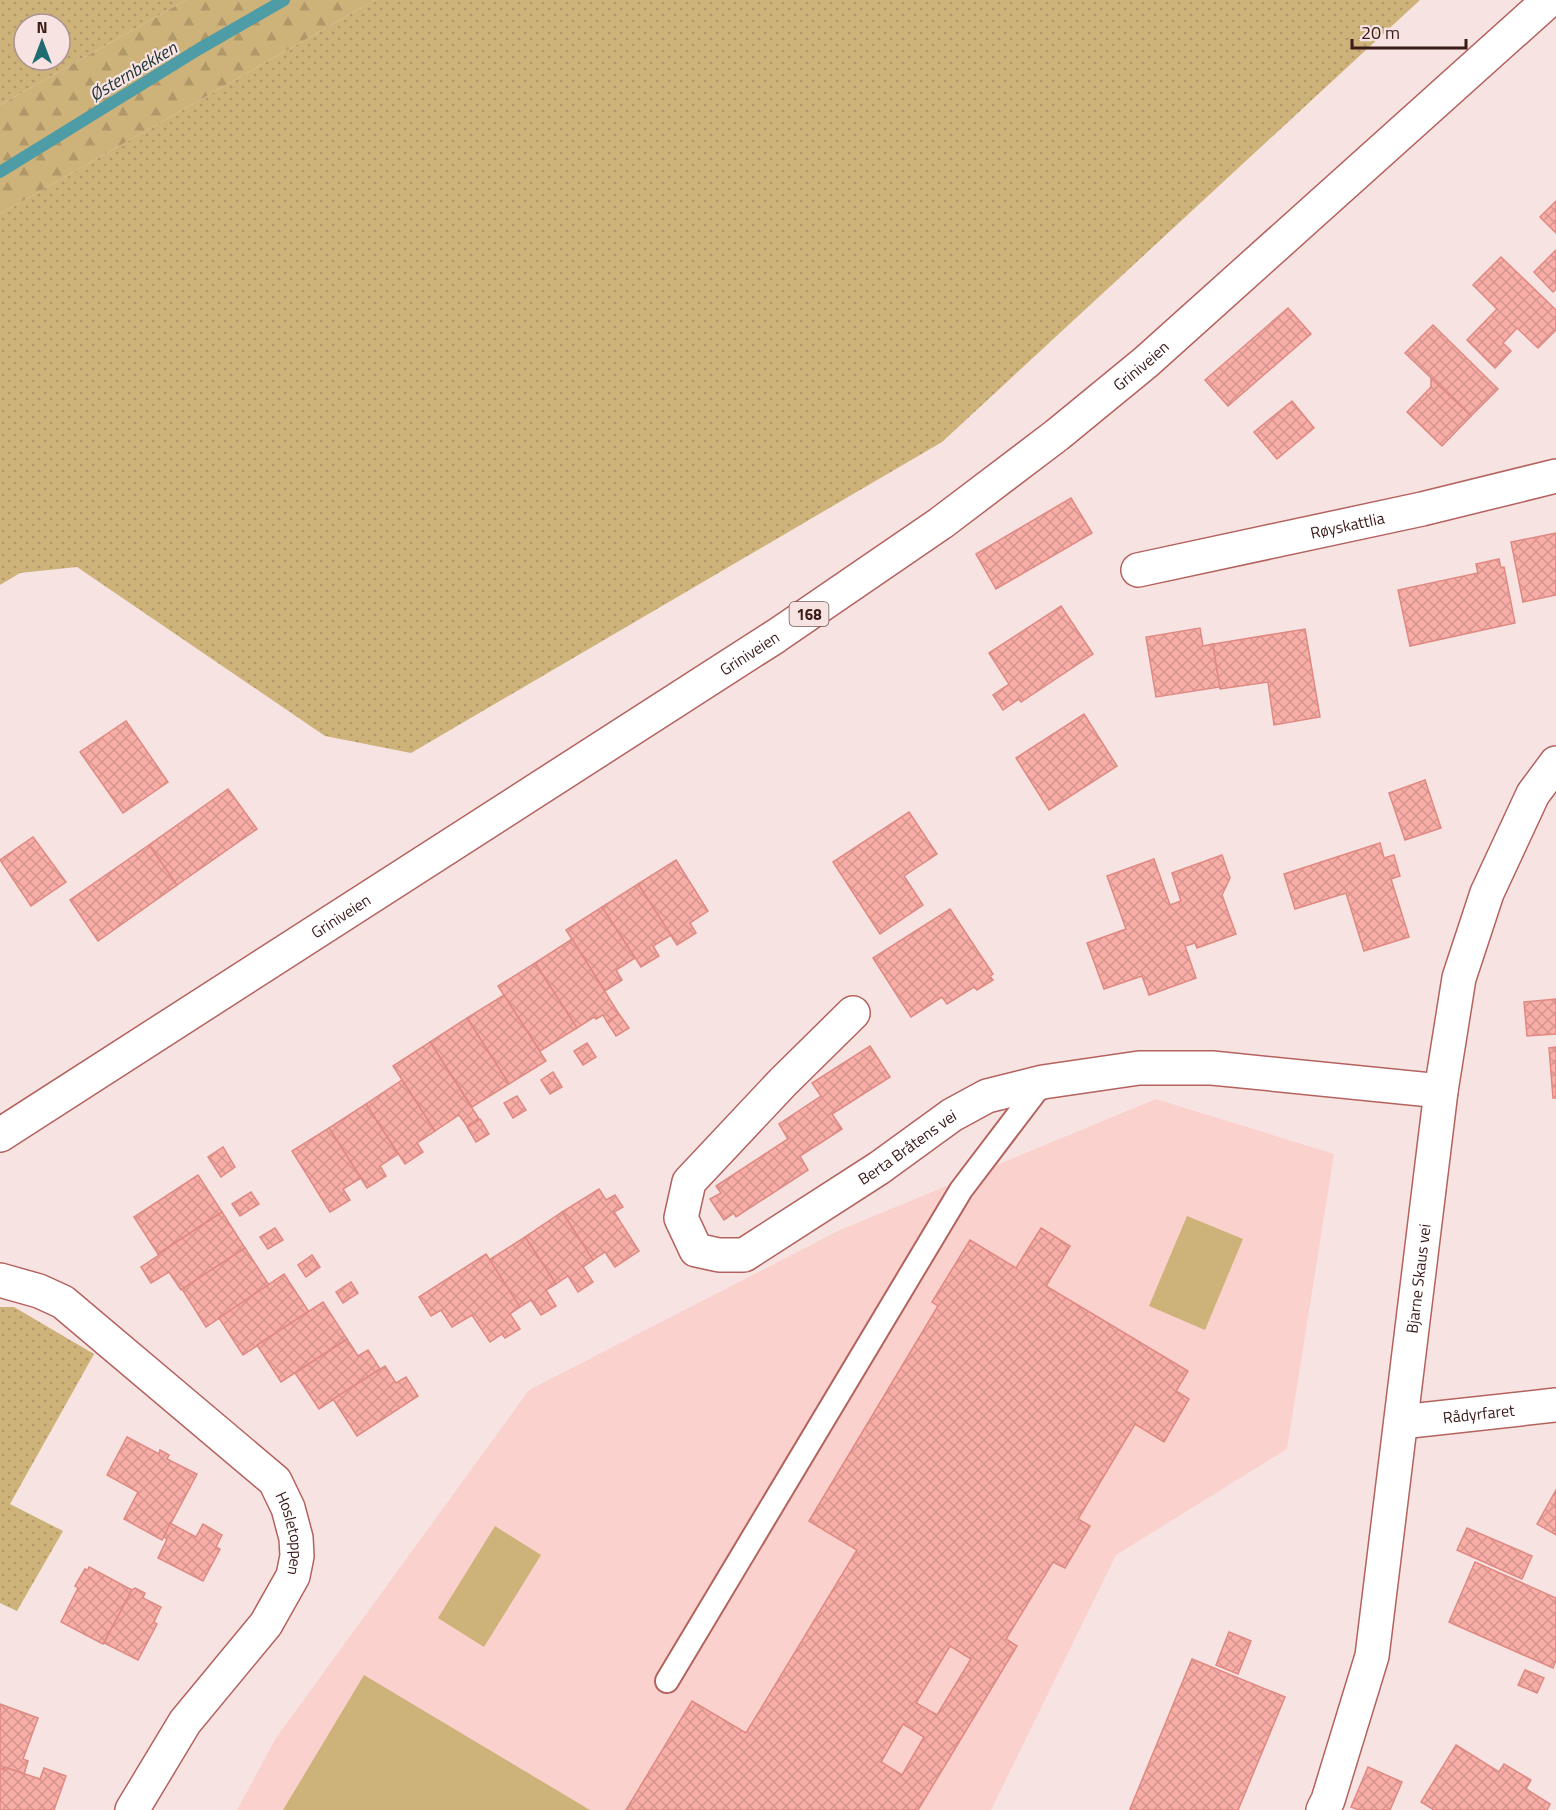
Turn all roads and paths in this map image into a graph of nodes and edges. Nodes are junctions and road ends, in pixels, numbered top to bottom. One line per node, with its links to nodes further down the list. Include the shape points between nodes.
1 (1549, 0): 8 (street, Griniveien / 168, via 1146,362 941,523 766,643)
2 (1556, 476): 3 (street, Røyskattlia)
3 (1138, 570)
4 (1556, 763): 7 (street, Bjarne Skaus vei, via 1533,794 1487,893 1459,978)
5 (853, 1013): 6 (street, Berta Bråtens vei, via 689,1182 681,1218 696,1250 744,1255 879,1168 952,1115 987,1096)
6 (1044, 1082): 7 (street, Berta Bråtens vei, via 1139,1068 1212,1068); 12 (lane, via 961,1190)
7 (1441, 1091): 11 (street, Bjarne Skaus vei)
8 (0, 1135)
9 (0, 1280): 13 (street, Hosletoppen, via 63,1302 275,1481 296,1538 293,1576 266,1624 185,1722)
10 (1556, 1405): 11 (street, Rådyrfaret)
11 (1401, 1422): 14 (street, Bjarne Skaus vei, via 1372,1656)
12 (667, 1682)
13 (132, 1810)
14 (1323, 1810)

